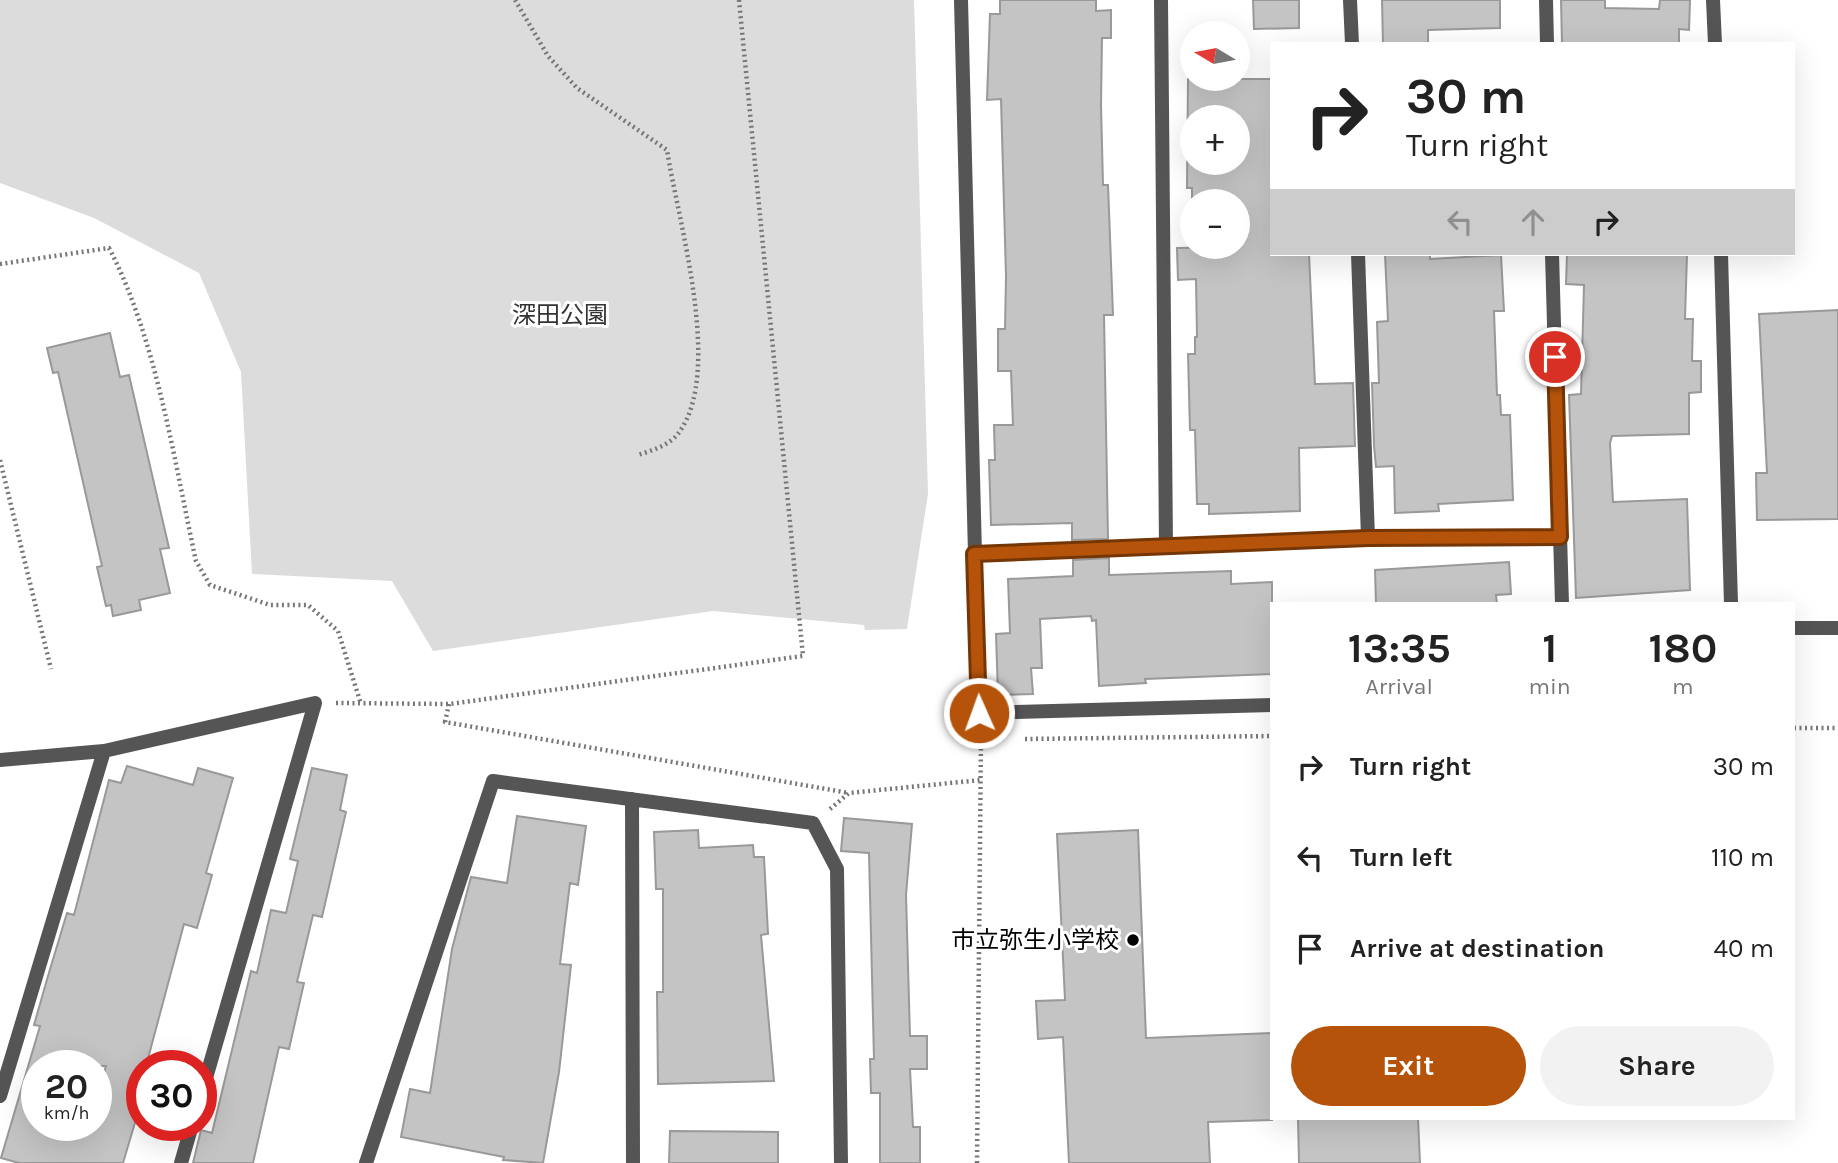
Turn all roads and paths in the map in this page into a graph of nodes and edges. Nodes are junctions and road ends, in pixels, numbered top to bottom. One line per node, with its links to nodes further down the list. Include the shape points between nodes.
1 (515, 0): 15 (path, via 548,56 578,88 667,150 691,263 696,392 680,432 662,446)
2 (739, 0): 28 (path, via 803,656)
3 (961, 0): 20 (street)
4 (1161, 0): 19 (street)
5 (1350, 0): 8 (street)
6 (1546, 0): 9 (street)
7 (1713, 0): 10 (street)
8 (1352, 42)
9 (1547, 42)
10 (1715, 42)
11 (1358, 256): 18 (street)
12 (1552, 256): 17 (street)
13 (1721, 256): 22 (street)
14 (0, 264): 27 (path, via 110,248 129,287 150,360 196,561 210,585 270,605 308,605 338,631)
15 (638, 455)
16 (0, 460): 25 (path)
17 (1560, 537): 18 (street); 21 (street)
18 (1368, 538): 19 (street)
19 (1166, 546): 20 (street)
20 (974, 554): 30 (street)
21 (1562, 602)
22 (1731, 602)
23 (1795, 628): 24 (street)
24 (1838, 628)
25 (51, 669)
26 (315, 703): 27 (path); 37 (street); 43 (street)
27 (361, 704): 28 (path)
28 (449, 704): 40 (path, via 445,722)
29 (1270, 705): 30 (street)
30 (979, 713): 35 (path)
31 (1838, 727): 32 (path)
32 (1795, 728)
33 (1270, 736): 34 (path)
34 (1023, 739)
35 (981, 740): 36 (path); 39 (path)
36 (995, 740)
37 (104, 751): 38 (street); 44 (street)
38 (0, 760)
39 (981, 780): 40 (path); 50 (path)
40 (849, 793): 42 (path)
41 (632, 799): 42 (street); 47 (street, via 493,781); 48 (street)
42 (813, 823): 49 (street, via 837,869)
43 (214, 1050)
44 (0, 1097)
45 (187, 1141): 46 (street)
46 (181, 1163)
47 (366, 1163)
48 (633, 1163)
49 (841, 1163)
50 (977, 1163)

